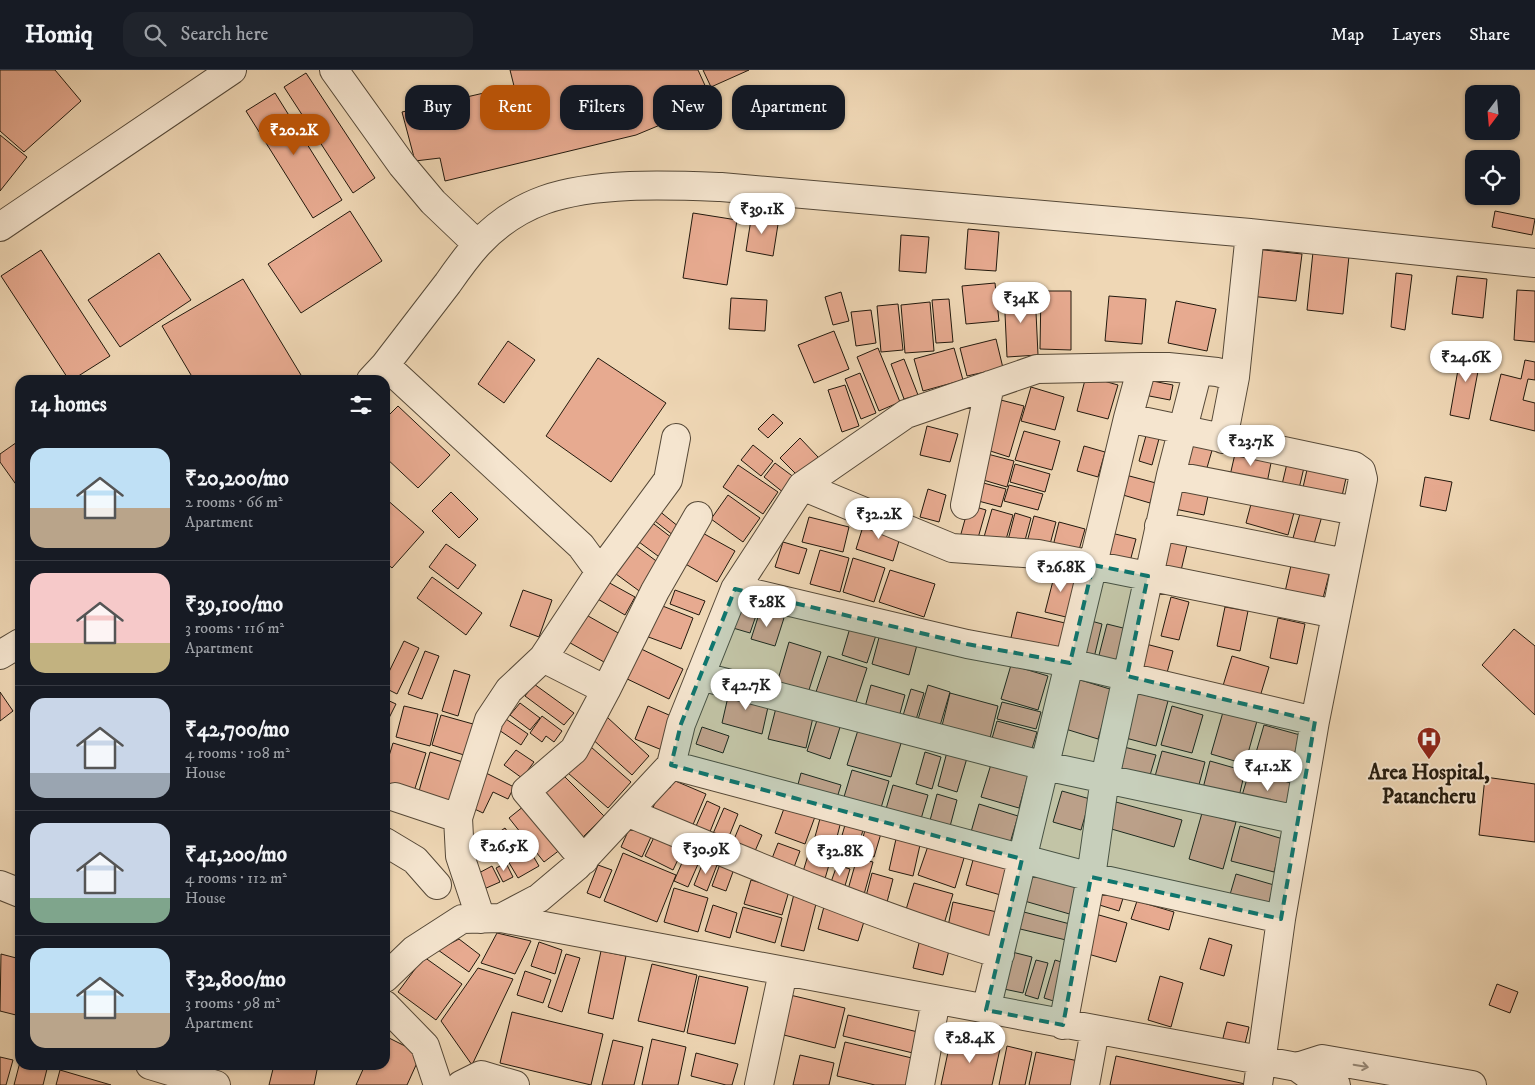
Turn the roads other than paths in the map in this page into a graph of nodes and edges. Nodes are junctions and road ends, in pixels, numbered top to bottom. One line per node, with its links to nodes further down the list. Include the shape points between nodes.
1 (232, 70): 3 (street)
2 (334, 70): 5 (street, via 402,165 433,202)
3 (0, 227)
4 (1250, 234): 5 (street, via 670,185 617,187 545,200 504,221); 6 (street); 10 (street)
5 (478, 244): 9 (street)
6 (1535, 262)
7 (1142, 367): 8 (street); 12 (street, via 1037,369); 13 (street)
8 (1198, 370): 10 (street); 14 (street)
9 (378, 372)
10 (1235, 377): 16 (street)
11 (390, 382): 25 (street, via 581,546)
12 (990, 385): 18 (street, via 906,414); 19 (street)
13 (1128, 418): 14 (street); 24 (street)
14 (1182, 430): 16 (street); 17 (street)
15 (676, 438): 25 (street, via 668,480)
16 (1223, 439): 20 (street, via 1354,466 1361,471 1363,479)
17 (1171, 475): 20 (street); 22 (street)
18 (802, 486): 24 (street, via 952,548 1038,554); 27 (street)
19 (965, 505)
20 (1356, 511): 23 (street)
21 (698, 516): 35 (street)
22 (1159, 526): 23 (street); 26 (street)
23 (1346, 563): 28 (street)
24 (1093, 565): 26 (street); 32 (street)
25 (600, 572): 31 (street)
26 (1148, 576): 28 (street); 34 (street)
27 (735, 589): 32 (street, via 967,644); 33 (street)
28 (1336, 614): 36 (street)
29 (15, 646): 30 (street)
30 (0, 655)
31 (543, 658): 35 (street); 42 (street, via 509,690 489,720)
32 (1070, 663): 34 (street); 38 (street)
33 (700, 676): 37 (street, via 681,724); 38 (street)
34 (1127, 676): 36 (street); 39 (street)
35 (606, 690): 46 (street, via 574,750 526,791)
36 (1314, 721): 43 (street)
37 (670, 765): 41 (street); 45 (street)
38 (1045, 766): 39 (street); 45 (street)
39 (1105, 778): 43 (street); 47 (street)
40 (395, 796): 42 (street)
41 (628, 813): 46 (street); 53 (street, via 776,875 942,937)
42 (458, 818): 51 (street, via 460,856)
43 (1298, 820): 52 (street)
44 (390, 845): 49 (street, via 415,860)
45 (1022, 859): 47 (street); 53 (street)
46 (584, 860): 51 (street, via 539,898)
47 (1091, 877): 52 (street); 59 (street)
48 (0, 885): 50 (street)
49 (437, 885)
50 (15, 891)
51 (491, 919): 54 (street); 55 (street, via 462,919 414,950)
52 (1281, 919): 62 (street)
53 (1000, 954): 58 (street)
54 (784, 972): 56 (street); 68 (street)
55 (390, 973)
56 (936, 1000): 58 (street); 69 (street)
57 (390, 1010): 65 (street, via 425,1046)
58 (986, 1010): 59 (street)
59 (1062, 1025): 60 (street)
60 (1095, 1030): 62 (street); 70 (street)
61 (166, 1070): 64 (street)
62 (1260, 1073): 63 (street)
63 (1318, 1074): 71 (street, one-way to 71)
64 (216, 1085)
65 (438, 1085)
66 (461, 1085): 67 (street, via 481,1075)
67 (515, 1085)
68 (759, 1085)
69 (920, 1085)
70 (1085, 1085)
71 (1472, 1085)

